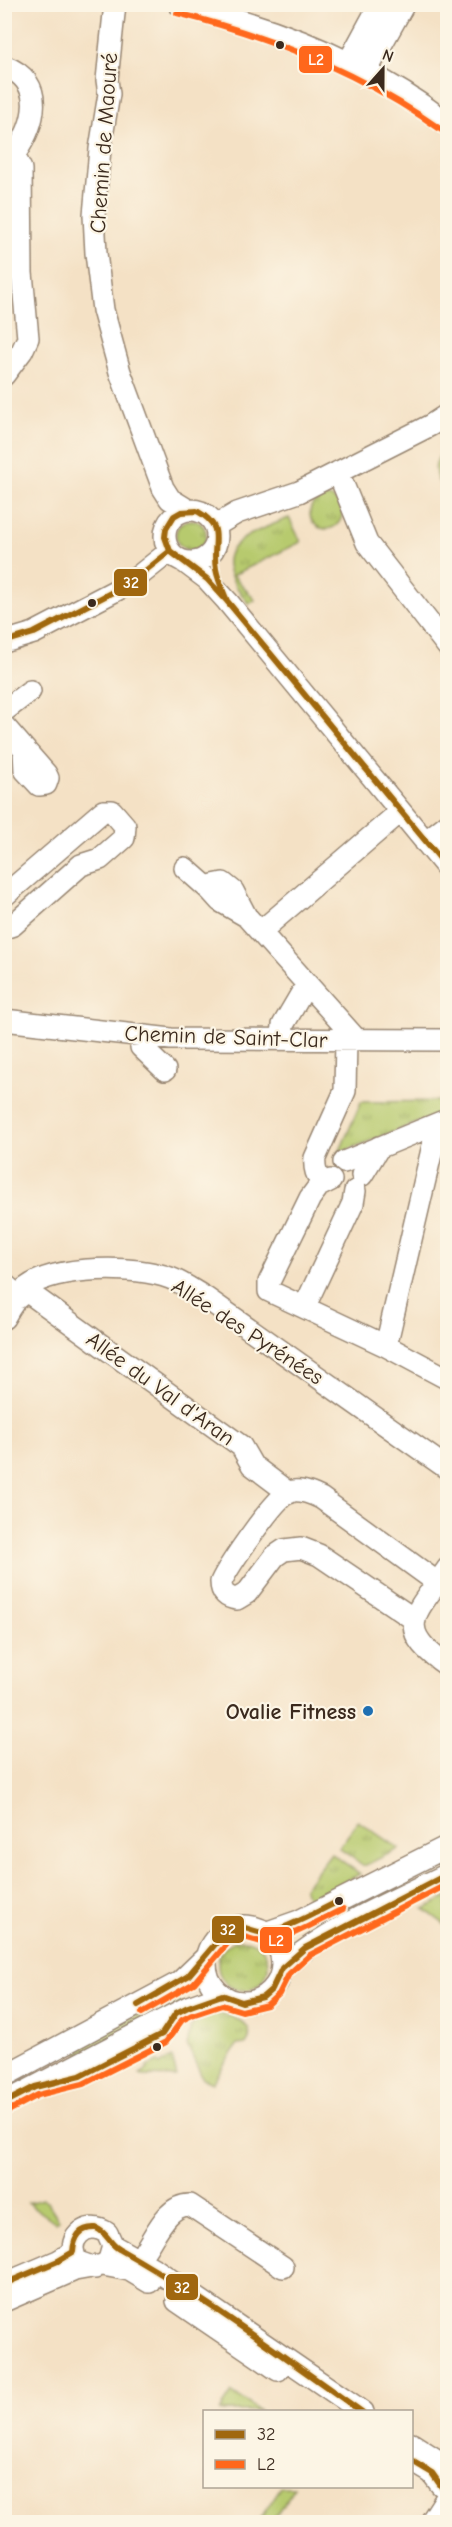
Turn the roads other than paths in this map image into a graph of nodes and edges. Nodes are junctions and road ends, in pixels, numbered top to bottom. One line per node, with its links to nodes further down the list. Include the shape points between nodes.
1 (115, 4): 12 (street, Chemin de Maouré, via 94,215 103,310 120,372 163,488 170,499)
2 (179, 4): 6 (street, via 240,20)
3 (380, 4): 6 (street)
4 (404, 4): 6 (street)
5 (4, 66): 8 (street, via 26,78 33,96 29,128)
6 (357, 68): 7 (street)
7 (447, 124)
8 (9, 152): 9 (street, via 19,161 22,177 22,273 28,338)
9 (4, 375)
10 (447, 414): 11 (street)
11 (338, 472): 13 (street, via 299,492 237,513); 18 (street, via 367,543)
12 (188, 510): 13 (street, via 204,514); 15 (street, via 174,516 166,529 166,544)
13 (215, 526): 14 (street)
14 (214, 548): 15 (street, via 201,560); 16 (street, via 216,571)
15 (176, 556): 16 (street, via 207,579); 17 (street, via 34,633)
16 (227, 601): 23 (street)
17 (4, 642)
18 (447, 647)
19 (30, 691): 20 (street)
20 (4, 711)
21 (4, 726): 22 (street)
22 (24, 749)
23 (400, 812): 26 (street); 32 (street)
24 (447, 824): 26 (street)
25 (70, 841): 27 (street); 27 (street, via 106,811 112,811 124,824 124,838 100,859); 30 (street)
26 (425, 842): 29 (street)
27 (89, 862): 31 (street, via 13,925)
28 (185, 868): 32 (street, via 211,891 216,884 226,885)
29 (447, 869)
30 (4, 897)
31 (4, 927)
32 (260, 932): 33 (street)
33 (307, 984): 36 (street, via 283,1025); 37 (street)
34 (4, 1020): 35 (street, Chemin de Saint-Clar)
35 (141, 1036): 36 (street, Chemin de Saint-Clar); 39 (street, via 141,1047)
36 (282, 1039): 37 (street, Chemin de Saint-Clar)
37 (351, 1039): 38 (street, Chemin de Saint-Clar); 43 (street, via 345,1091 315,1158 320,1180)
38 (447, 1040)
39 (165, 1070)
40 (442, 1122): 41 (street); 48 (street)
41 (379, 1147): 42 (street); 44 (street)
42 (344, 1162): 43 (street, via 333,1168); 44 (street, via 356,1165)
43 (327, 1181): 44 (street, via 342,1193); 46 (street, via 310,1198 268,1287 274,1294)
44 (359, 1183): 46 (street)
45 (16, 1290): 47 (street, Allée des Pyrénées); 50 (street, Allée des Pyrénées, via 60,1275 92,1270 146,1272 168,1278 206,1298); 51 (street, Allée du Val d'Aran, via 241,1446 252,1465)
46 (305, 1306): 48 (street)
47 (4, 1318)
48 (386, 1346): 49 (street)
49 (445, 1376)
50 (447, 1469)
51 (289, 1493): 52 (street, via 304,1491 321,1498); 53 (street, via 271,1510 223,1576 223,1592 232,1598 243,1597 275,1556 284,1550 301,1548 319,1555)
52 (443, 1575): 53 (street)
53 (415, 1620): 54 (street, via 419,1643)
54 (447, 1666)
55 (447, 1846): 57 (street, via 299,1921)
56 (447, 1874): 59 (street, via 333,1932 305,1948)
57 (265, 1933): 58 (street, via 253,1927 228,1930 210,1946); 59 (street, via 281,1954)
58 (206, 1957): 60 (street, via 209,1978); 61 (street, via 180,1982)
59 (282, 1968): 60 (street, via 272,1989 263,1997 242,2002)
60 (222, 1995): 62 (street, via 188,2007)
61 (4, 2076)
62 (4, 2103)
63 (113, 2246): 65 (street, via 107,2233 87,2228 76,2236); 66 (street, via 109,2260); 71 (street, via 156,2270)
64 (146, 2250): 67 (street, via 171,2212 190,2205)
65 (73, 2252): 66 (street, via 78,2262); 68 (street)
66 (99, 2267): 69 (street, via 75,2270); 70 (street, via 129,2270 144,2278)
67 (283, 2267)
68 (4, 2284)
69 (4, 2301)
70 (337, 2410)
71 (360, 2410)
72 (413, 2446): 74 (street)
73 (413, 2462): 74 (street)
74 (446, 2480): 75 (street)
75 (431, 2523)

